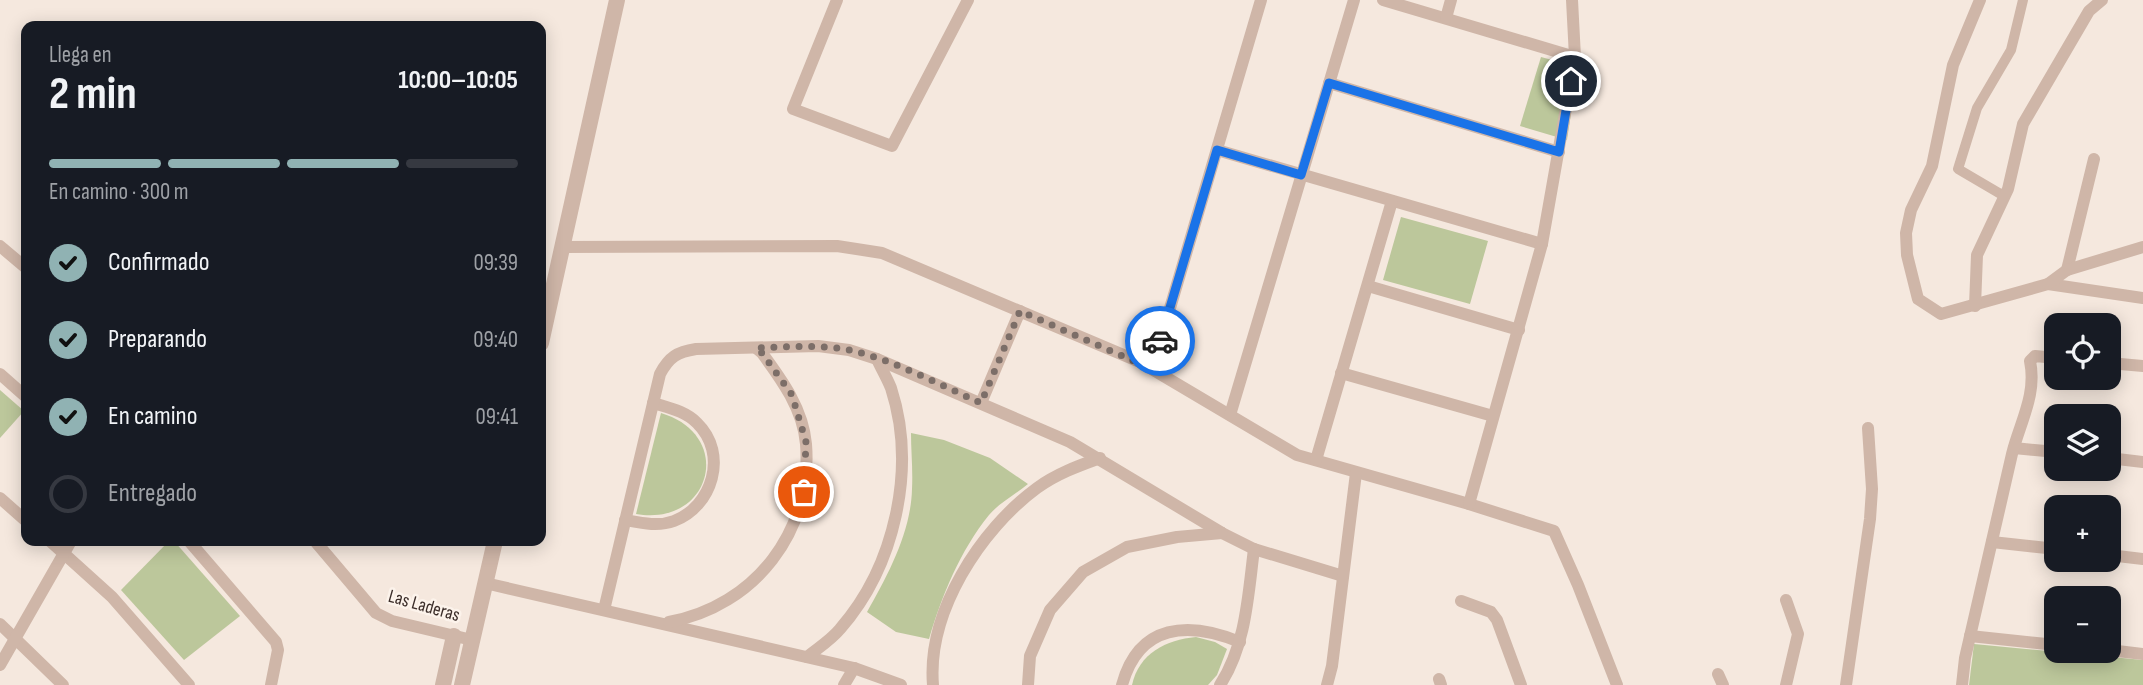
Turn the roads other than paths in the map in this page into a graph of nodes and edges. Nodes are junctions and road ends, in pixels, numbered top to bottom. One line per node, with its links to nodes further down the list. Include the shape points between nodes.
1 (617, 0): 23 (street)
2 (837, 0): 3 (street, via 793,108 892,146)
3 (968, 0)
4 (1261, 0): 15 (street)
5 (1354, 0): 14 (street)
6 (1383, 0): 12 (street)
7 (1451, 0): 12 (street)
8 (1572, 0): 13 (street)
9 (1980, 0): 30 (street, via 1953,65 1932,166 1911,209 1906,233 1918,299 1941,314)
10 (2023, 0): 19 (street, via 2011,50 1977,108 1958,169)
11 (2102, 0): 19 (street, via 2089,11 2023,124)
12 (1446, 18): 13 (street)
13 (1575, 57): 16 (street)
14 (1329, 83): 16 (street); 18 (street)
15 (1217, 150): 18 (street); 39 (street)
16 (1559, 152): 21 (street)
17 (2094, 159): 26 (street)
18 (1301, 175): 20 (street); 45 (street)
19 (2004, 196): 30 (street, via 1977,255)
20 (1392, 201): 21 (street); 28 (street)
21 (1542, 244): 33 (street)
22 (0, 246): 25 (street)
23 (563, 247): 31 (street, via 837,246 882,253); 32 (street)
24 (2143, 247): 26 (street)
25 (21, 264)
26 (2067, 270): 27 (street)
27 (2048, 284): 29 (street); 30 (street)
28 (1367, 286): 33 (street); 40 (street)
29 (2143, 298)
30 (1976, 306)
31 (1020, 311): 39 (street); 44 (street)
32 (546, 321)
33 (1519, 330): 46 (street)
34 (756, 348): 36 (street, via 818,346); 43 (street, via 679,352 667,360); 76 (street, via 792,395 806,442 804,492 787,540 754,581 714,609)
35 (2044, 357): 48 (street, via 2030,361 2029,402)
36 (877, 359): 44 (street); 86 (street, via 891,387 899,429 902,473 896,516 884,557 864,595 839,630)
37 (2121, 364): 38 (street)
38 (2143, 366)
39 (1152, 369): 45 (street)
40 (1341, 373): 46 (street); 52 (street)
41 (0, 374): 42 (street)
42 (21, 393)
43 (653, 402): 58 (street); 58 (street, via 683,412 699,424 710,442 712,481 704,499 672,522 653,525)
44 (981, 403): 50 (street)
45 (1230, 415): 52 (street, via 1297,455)
46 (1493, 416): 56 (street)
47 (1868, 428): 104 (street, via 1870,519)
48 (2014, 448): 49 (street); 60 (street)
49 (2044, 452)
50 (1100, 458): 59 (street); 96 (street, via 1038,487 1006,515 978,549 956,585 940,626)
51 (2121, 459): 53 (street)
52 (1316, 460): 54 (street)
53 (2143, 462)
54 (1356, 473): 56 (street); 71 (street)
55 (0, 498): 57 (street)
56 (1469, 504): 102 (street, via 1554,531)
57 (21, 517)
58 (625, 520): 75 (street)
59 (1222, 533): 67 (street); 97 (street, via 1127,547 1083,572 1050,610 1030,656)
60 (1992, 542): 66 (street); 79 (street)
61 (56, 546): 68 (street)
62 (68, 546): 68 (street)
63 (193, 546): 91 (street, via 276,642)
64 (319, 546): 78 (street, Las Laderas, via 376,613)
65 (494, 546): 72 (street)
66 (2044, 548)
67 (1254, 549): 71 (street); 82 (street)
68 (64, 553): 80 (street); 90 (street, via 112,597)
69 (2121, 556): 70 (street)
70 (2143, 559)
71 (1343, 576): 100 (street)
72 (485, 583): 75 (street); 81 (street)
73 (1786, 600): 103 (street, via 1798,634)
74 (1461, 601): 101 (street, via 1491,612 1497,620)
75 (604, 610): 76 (street)
76 (662, 623): 86 (street)
77 (0, 624): 80 (street)
78 (454, 636): 81 (street, Las Laderas); 92 (street)
79 (1970, 636): 83 (street); 105 (street)
80 (16, 637): 87 (street); 89 (street)
81 (472, 640): 93 (street)
82 (1240, 642): 98 (street, via 1200,629 1178,629 1157,636 1139,650); 99 (street)
83 (2044, 644)
84 (2121, 651): 85 (street)
85 (2143, 654)
86 (807, 657): 88 (street)
87 (0, 665)
88 (854, 668): 94 (street); 95 (street)
89 (63, 685)
90 (189, 685)
91 (271, 685)
92 (443, 685)
93 (462, 685)
94 (844, 685)
95 (901, 685)
96 (933, 685)
97 (1028, 685)
98 (1122, 685)
99 (1220, 685)
100 (1327, 685)
101 (1521, 685)
102 (1617, 685)
103 (1786, 685)
104 (1846, 685)
105 (1962, 685)

